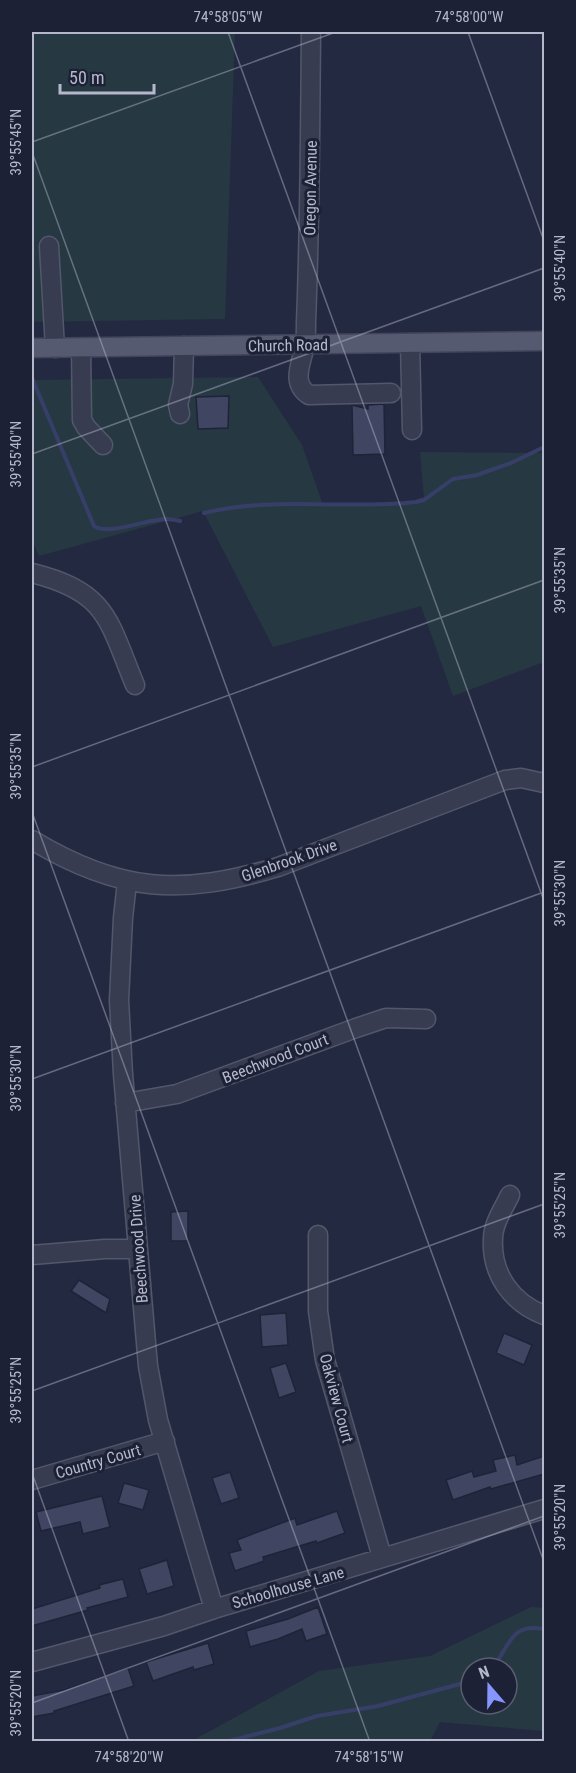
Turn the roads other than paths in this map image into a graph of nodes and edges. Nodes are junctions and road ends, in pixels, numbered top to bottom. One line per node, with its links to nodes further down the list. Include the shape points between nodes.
1 (311, 32): 5 (street, Oregon Avenue)
2 (49, 246): 8 (street)
3 (544, 341): 4 (main road, Church Road)
4 (410, 343): 5 (main road, Church Road); 12 (street)
5 (305, 345): 6 (main road, Church Road); 10 (street, Oregon Avenue, via 298,372 303,392)
6 (184, 346): 9 (main road, Church Road); 11 (street)
7 (32, 348): 8 (main road, Church Road)
8 (55, 348): 9 (main road, Church Road)
9 (81, 348): 13 (street, via 82,420)
10 (391, 393)
11 (180, 414)
12 (412, 430)
13 (103, 445)
14 (32, 573): 15 (street, via 61,582 96,604 113,627)
15 (135, 684)
16 (544, 783): 18 (street, Glenbrook Drive, via 521,778 488,785 242,878 186,886)
17 (32, 840): 18 (street, Glenbrook Drive, via 70,861)
18 (127, 882): 20 (street, Beechwood Drive, via 119,1000)
19 (426, 1019): 20 (street, Beechwood Court, via 387,1018 177,1094)
20 (125, 1103): 23 (street, Beechwood Drive)
21 (510, 1194): 25 (street, via 493,1238 495,1267 511,1294)
22 (318, 1235): 29 (street, Oakview Court, via 318,1311 325,1360)
23 (137, 1249): 24 (street); 26 (street, Beechwood Drive, via 150,1384)
24 (32, 1255)
25 (544, 1315)
26 (165, 1442): 27 (street, Country Court); 30 (street, Beechwood Drive)
27 (32, 1480)
28 (544, 1509): 29 (street, Schoolhouse Lane)
29 (382, 1557): 30 (street, Schoolhouse Lane)
30 (214, 1609): 31 (street, Schoolhouse Lane)
31 (32, 1662)

